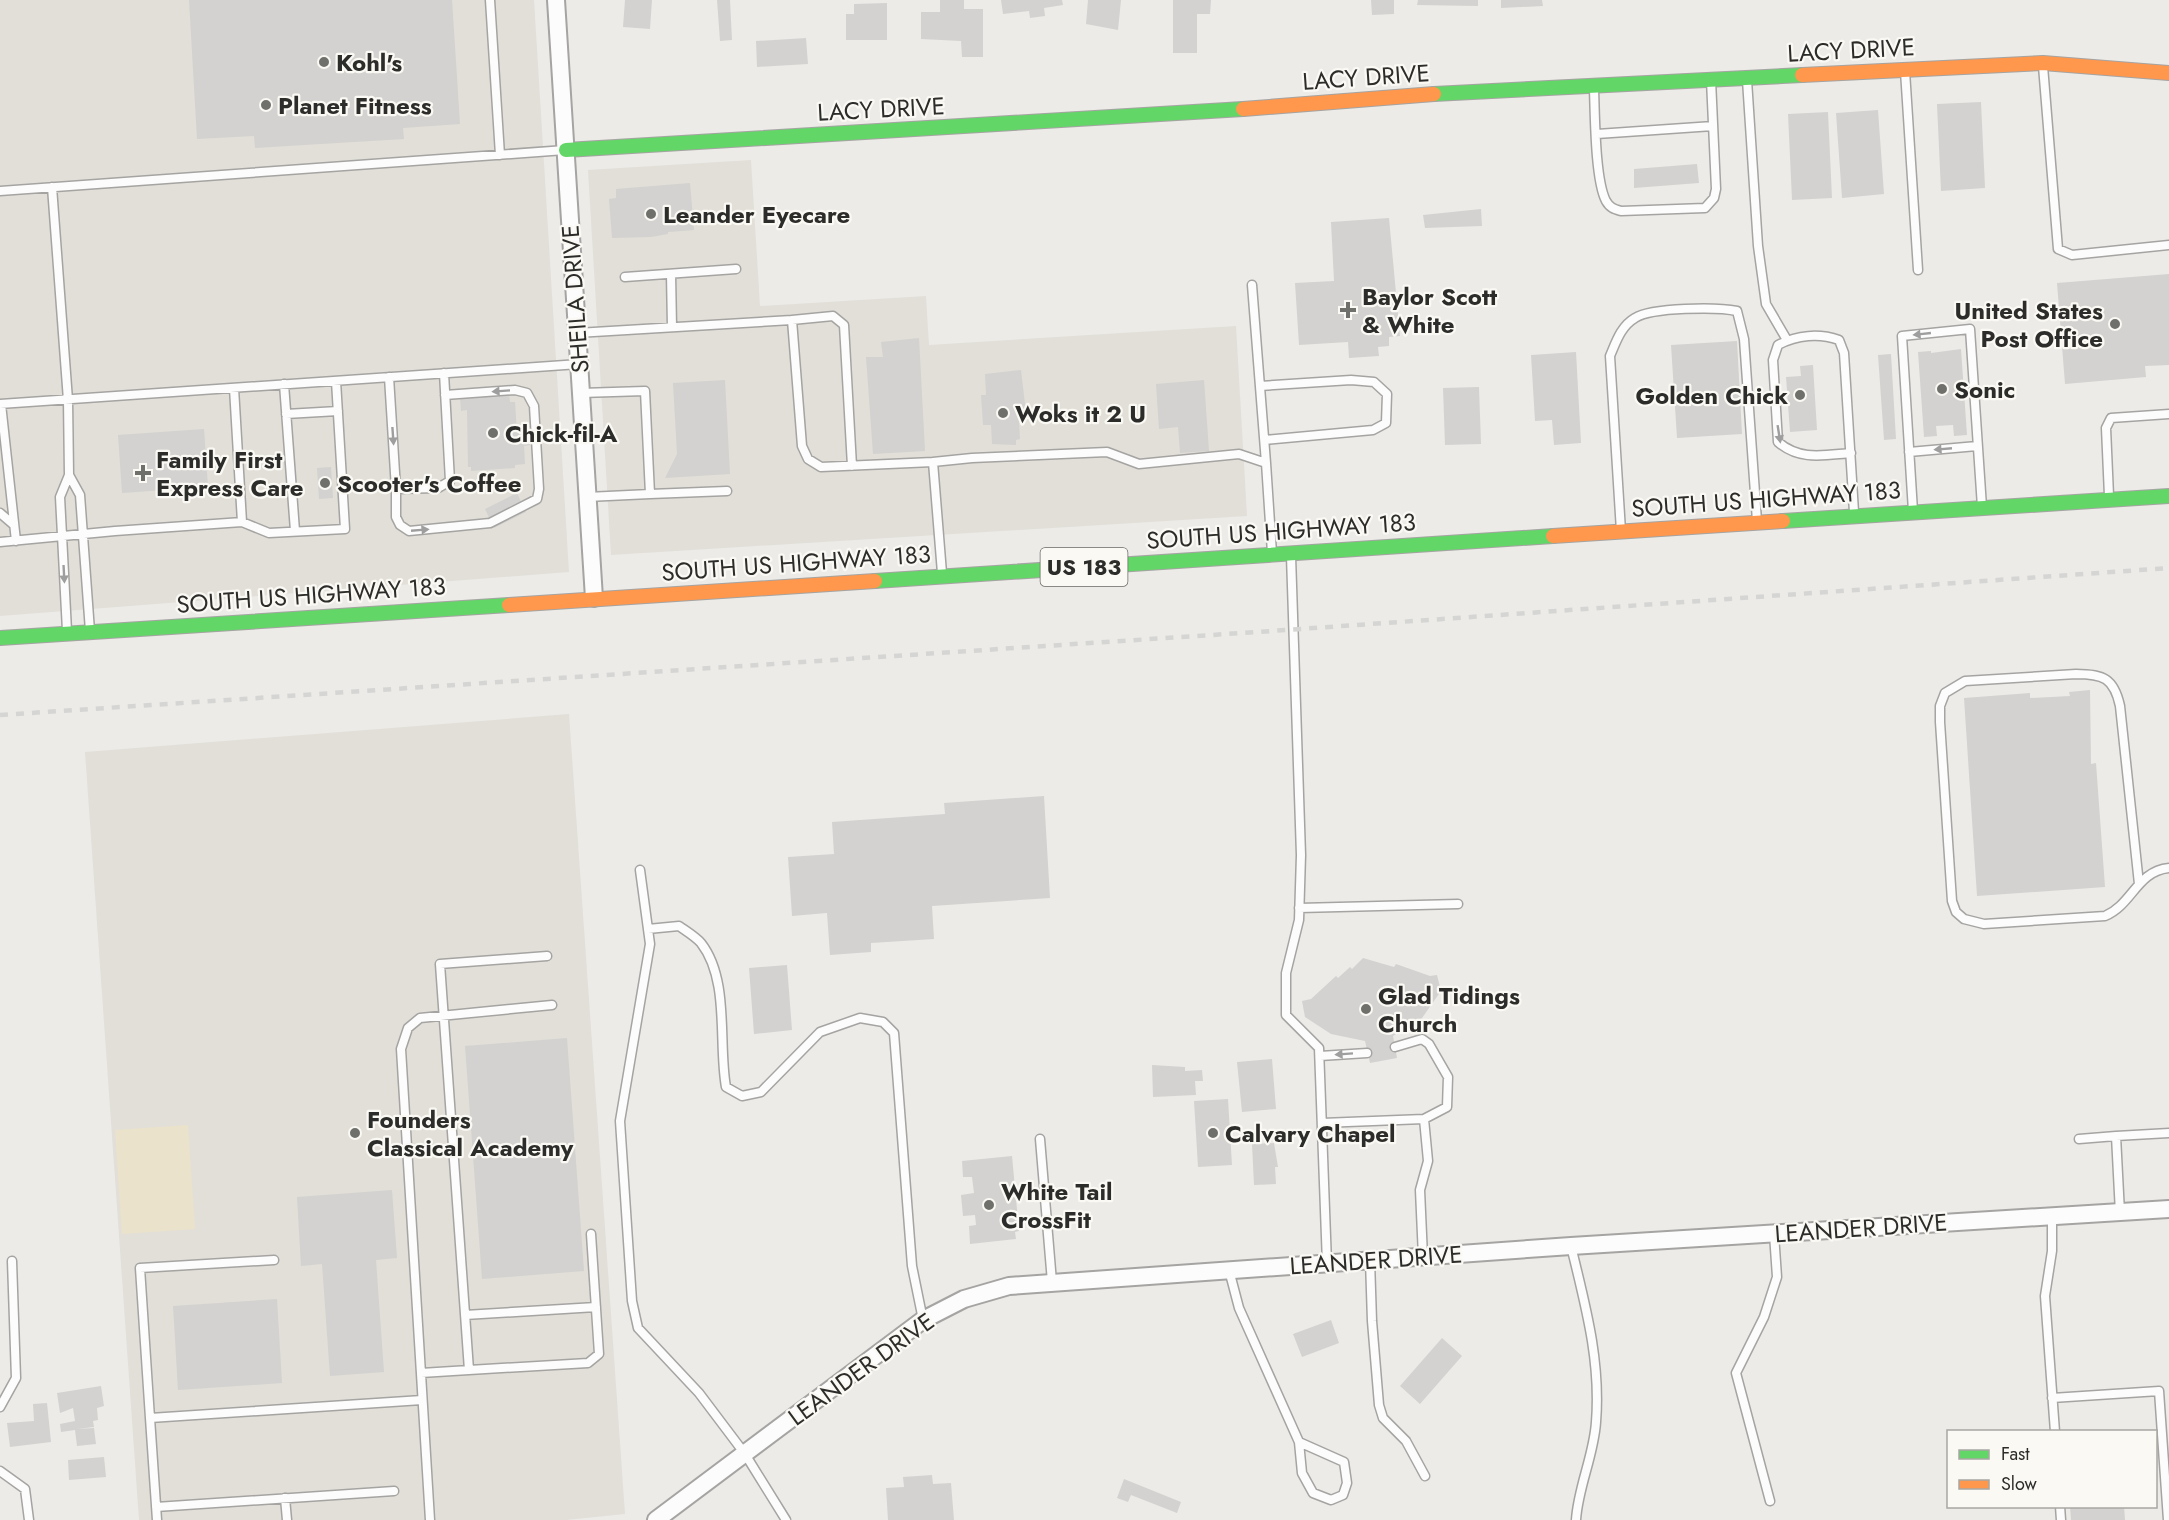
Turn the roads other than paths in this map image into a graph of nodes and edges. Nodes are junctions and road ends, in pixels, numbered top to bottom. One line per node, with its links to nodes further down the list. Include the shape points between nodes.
1 (490, 0): 12 (lane)
2 (556, 0): 11 (street, SHEILA DRIVE)
3 (2043, 63): 4 (main road, LACY DRIVE); 5 (main road, LACY DRIVE); 15 (lane, via 2058,249 2072,255)
4 (1905, 70): 6 (main road, LACY DRIVE); 17 (lane)
5 (2169, 73)
6 (1747, 78): 7 (main road, LACY DRIVE); 24 (lane, via 1758,246 1766,304)
7 (1711, 80): 8 (main road, LACY DRIVE); 9 (lane)
8 (1593, 86): 10 (lane); 11 (main road, LACY DRIVE)
9 (1713, 126): 10 (lane); 10 (lane, via 1716,189 1705,208 1612,208 1605,199)
10 (1597, 134)
11 (566, 150): 12 (lane); 23 (street, SHEILA DRIVE)
12 (500, 155): 13 (lane)
13 (52, 187): 14 (lane); 34 (lane)
14 (0, 191)
15 (2169, 245)
16 (736, 269): 18 (lane)
17 (1918, 270)
18 (670, 274): 19 (lane); 22 (lane)
19 (625, 277)
20 (1252, 285): 30 (lane)
21 (792, 320): 22 (lane); 46 (lane, via 802,446 808,459 821,467); 46 (lane, via 834,316 844,325)
22 (672, 327): 23 (lane)
23 (577, 333): 25 (street, SHEILA DRIVE)
24 (1787, 340): 43 (lane, via 1827,336 1839,340 1844,353); 43 (lane, one-way to 43, via 1778,345 1773,360 1778,442 1789,452 1804,456)
25 (579, 364): 26 (lane); 32 (street, SHEILA DRIVE)
26 (444, 373): 27 (lane); 33 (lane)
27 (389, 377): 28 (lane); 48 (lane, one-way to 48)
28 (336, 381): 29 (lane); 36 (lane)
29 (284, 384): 31 (lane); 37 (lane)
30 (1260, 386): 40 (lane); 40 (lane, via 1352,380 1374,382 1387,394 1386,423 1373,430)
31 (234, 388): 34 (lane); 58 (lane)
32 (581, 393): 50 (lane, via 645,391); 52 (street, SHEILA DRIVE)
33 (445, 395): 48 (lane, via 450,481 438,488); 48 (lane, one-way to 33, via 396,517 409,531 490,523 537,499 534,406 527,393 515,390)
34 (68, 400): 35 (lane); 47 (lane)
35 (1, 404): 39 (lane)
36 (338, 411): 37 (lane); 61 (lane, via 345,529)
37 (286, 414): 61 (lane)
38 (2169, 414): 53 (lane, via 2111,418 2106,428)
39 (2, 434): 60 (lane)
40 (1265, 440): 45 (lane)
41 (1977, 446): 42 (lane, one-way to 42); 42 (lane, one-way to 42, via 1970,329 1902,336); 54 (lane)
42 (1909, 452): 55 (lane)
43 (1851, 453): 57 (lane)
44 (933, 462): 45 (lane, via 1107,452 1139,464 1239,454); 46 (lane); 69 (lane)
45 (1266, 463): 68 (lane)
46 (852, 466)
47 (69, 475): 63 (lane, via 80,495); 64 (lane, via 60,497)
48 (396, 489)
49 (728, 491): 50 (lane)
50 (650, 494): 52 (lane)
51 (2169, 496): 53 (main road, SOUTH US HIGHWAY 183 / US 183)
52 (587, 497): 70 (street, SHEILA DRIVE)
53 (2109, 500): 54 (main road, SOUTH US HIGHWAY 183 / US 183)
54 (1982, 507): 55 (main road, SOUTH US HIGHWAY 183 / US 183)
55 (1913, 512): 57 (main road, SOUTH US HIGHWAY 183 / US 183)
56 (0, 513): 60 (lane)
57 (1854, 516): 59 (main road, SOUTH US HIGHWAY 183 / US 183)
58 (242, 522): 61 (lane, via 269,533); 63 (lane)
59 (1757, 522): 62 (main road, SOUTH US HIGHWAY 183 / US 183); 62 (lane, via 1744,339 1737,311 1655,312 1635,318 1618,335 1610,356)
60 (14, 525): 65 (lane)
61 (295, 531)
62 (1621, 531): 67 (main road, SOUTH US HIGHWAY 183 / US 183)
63 (83, 534): 64 (lane); 71 (lane)
64 (63, 536): 65 (lane); 72 (lane, one-way to 72)
65 (16, 541): 66 (lane)
66 (0, 542)
67 (1291, 553): 68 (main road, SOUTH US HIGHWAY 183 / US 183); 78 (lane)
68 (1272, 554): 69 (main road, SOUTH US HIGHWAY 183 / US 183)
69 (942, 577): 70 (main road, SOUTH US HIGHWAY 183 / US 183)
70 (594, 598): 71 (main road, SOUTH US HIGHWAY 183 / US 183)
71 (90, 633): 72 (main road, SOUTH US HIGHWAY 183 / US 183)
72 (67, 634): 73 (main road, SOUTH US HIGHWAY 183 / US 183)
73 (0, 638)
74 (2169, 868): 76 (lane, via 2150,873)
75 (640, 870): 79 (lane)
76 (2139, 884): 76 (lane, via 2118,911 2105,916 1984,924 1956,912 1952,901 1940,722 1945,693 1965,681 2076,674 2107,679 2116,689 2120,706)
77 (1458, 904): 78 (lane)
78 (1299, 908): 85 (lane, via 1286,973 1286,1015 1319,1048)
79 (648, 928): 107 (lane, via 679,926 701,943 714,971 721,1008 726,1087 742,1096 761,1092 820,1032 860,1018 882,1022 894,1033 912,1266); 116 (lane, via 650,944 620,1121 632,1301 638,1328 699,1393)
80 (548, 956): 82 (lane, via 440,964)
81 (552, 1005): 82 (lane)
82 (444, 1016): 106 (lane); 109 (lane, via 420,1018 408,1028 401,1049)
83 (1395, 1047): 86 (lane, via 1422,1039 1448,1077 1447,1107)
84 (1367, 1053): 85 (lane, one-way to 85)
85 (1320, 1056): 87 (lane)
86 (1424, 1119): 87 (lane); 98 (lane, via 1428,1161 1420,1190)
87 (1322, 1123): 102 (lane)
88 (2169, 1133): 89 (lane)
89 (2116, 1137): 91 (lane); 93 (lane)
90 (1040, 1139): 104 (lane)
91 (2079, 1139)
92 (2169, 1209): 93 (street, LEANDER DRIVE)
93 (2120, 1213): 94 (street, LEANDER DRIVE)
94 (2052, 1216): 96 (street, LEANDER DRIVE); 110 (lane, via 2052,1251 2045,1296)
95 (591, 1233): 105 (lane)
96 (1774, 1234): 97 (street, LEANDER DRIVE); 121 (lane, via 1777,1277 1764,1317 1736,1373)
97 (1571, 1246): 98 (street, LEANDER DRIVE); 129 (lane, via 1590,1324 1597,1378 1596,1423)
98 (1423, 1257): 100 (street, LEANDER DRIVE)
99 (274, 1260): 113 (lane, via 140,1268)
100 (1370, 1260): 102 (street, LEANDER DRIVE); 118 (lane, via 1379,1405 1383,1418 1406,1441)
101 (12, 1261): 112 (lane, via 16,1378)
102 (1326, 1263): 103 (street, LEANDER DRIVE)
103 (1229, 1270): 104 (street, LEANDER DRIVE); 115 (lane, via 1239,1308)
104 (1052, 1282): 107 (street, LEANDER DRIVE, via 987,1292)
105 (596, 1307): 106 (lane); 108 (lane, via 599,1354 588,1363)
106 (465, 1315): 108 (lane)
107 (923, 1320): 116 (street, LEANDER DRIVE)
108 (469, 1370): 109 (lane)
109 (421, 1373): 111 (lane)
110 (2052, 1398): 114 (lane); 130 (lane, via 2159,1391)
111 (422, 1400): 113 (lane); 126 (lane)
112 (0, 1407)
113 (150, 1418): 122 (lane)
114 (2055, 1430)
115 (1299, 1442): 115 (lane, via 1302,1473 1313,1493 1331,1500 1343,1495 1347,1483 1344,1462)
116 (745, 1455): 127 (street, LEANDER DRIVE); 128 (lane)
117 (0, 1471): 123 (lane, via 25,1489)
118 (1425, 1476)
119 (394, 1491): 120 (lane)
120 (285, 1498): 122 (lane); 125 (lane)
121 (1770, 1501)
122 (156, 1507): 124 (lane)
123 (29, 1520)
124 (157, 1520)
125 (287, 1520)
126 (430, 1520)
127 (656, 1520)
128 (786, 1520)
129 (1576, 1520)
130 (2168, 1520)

